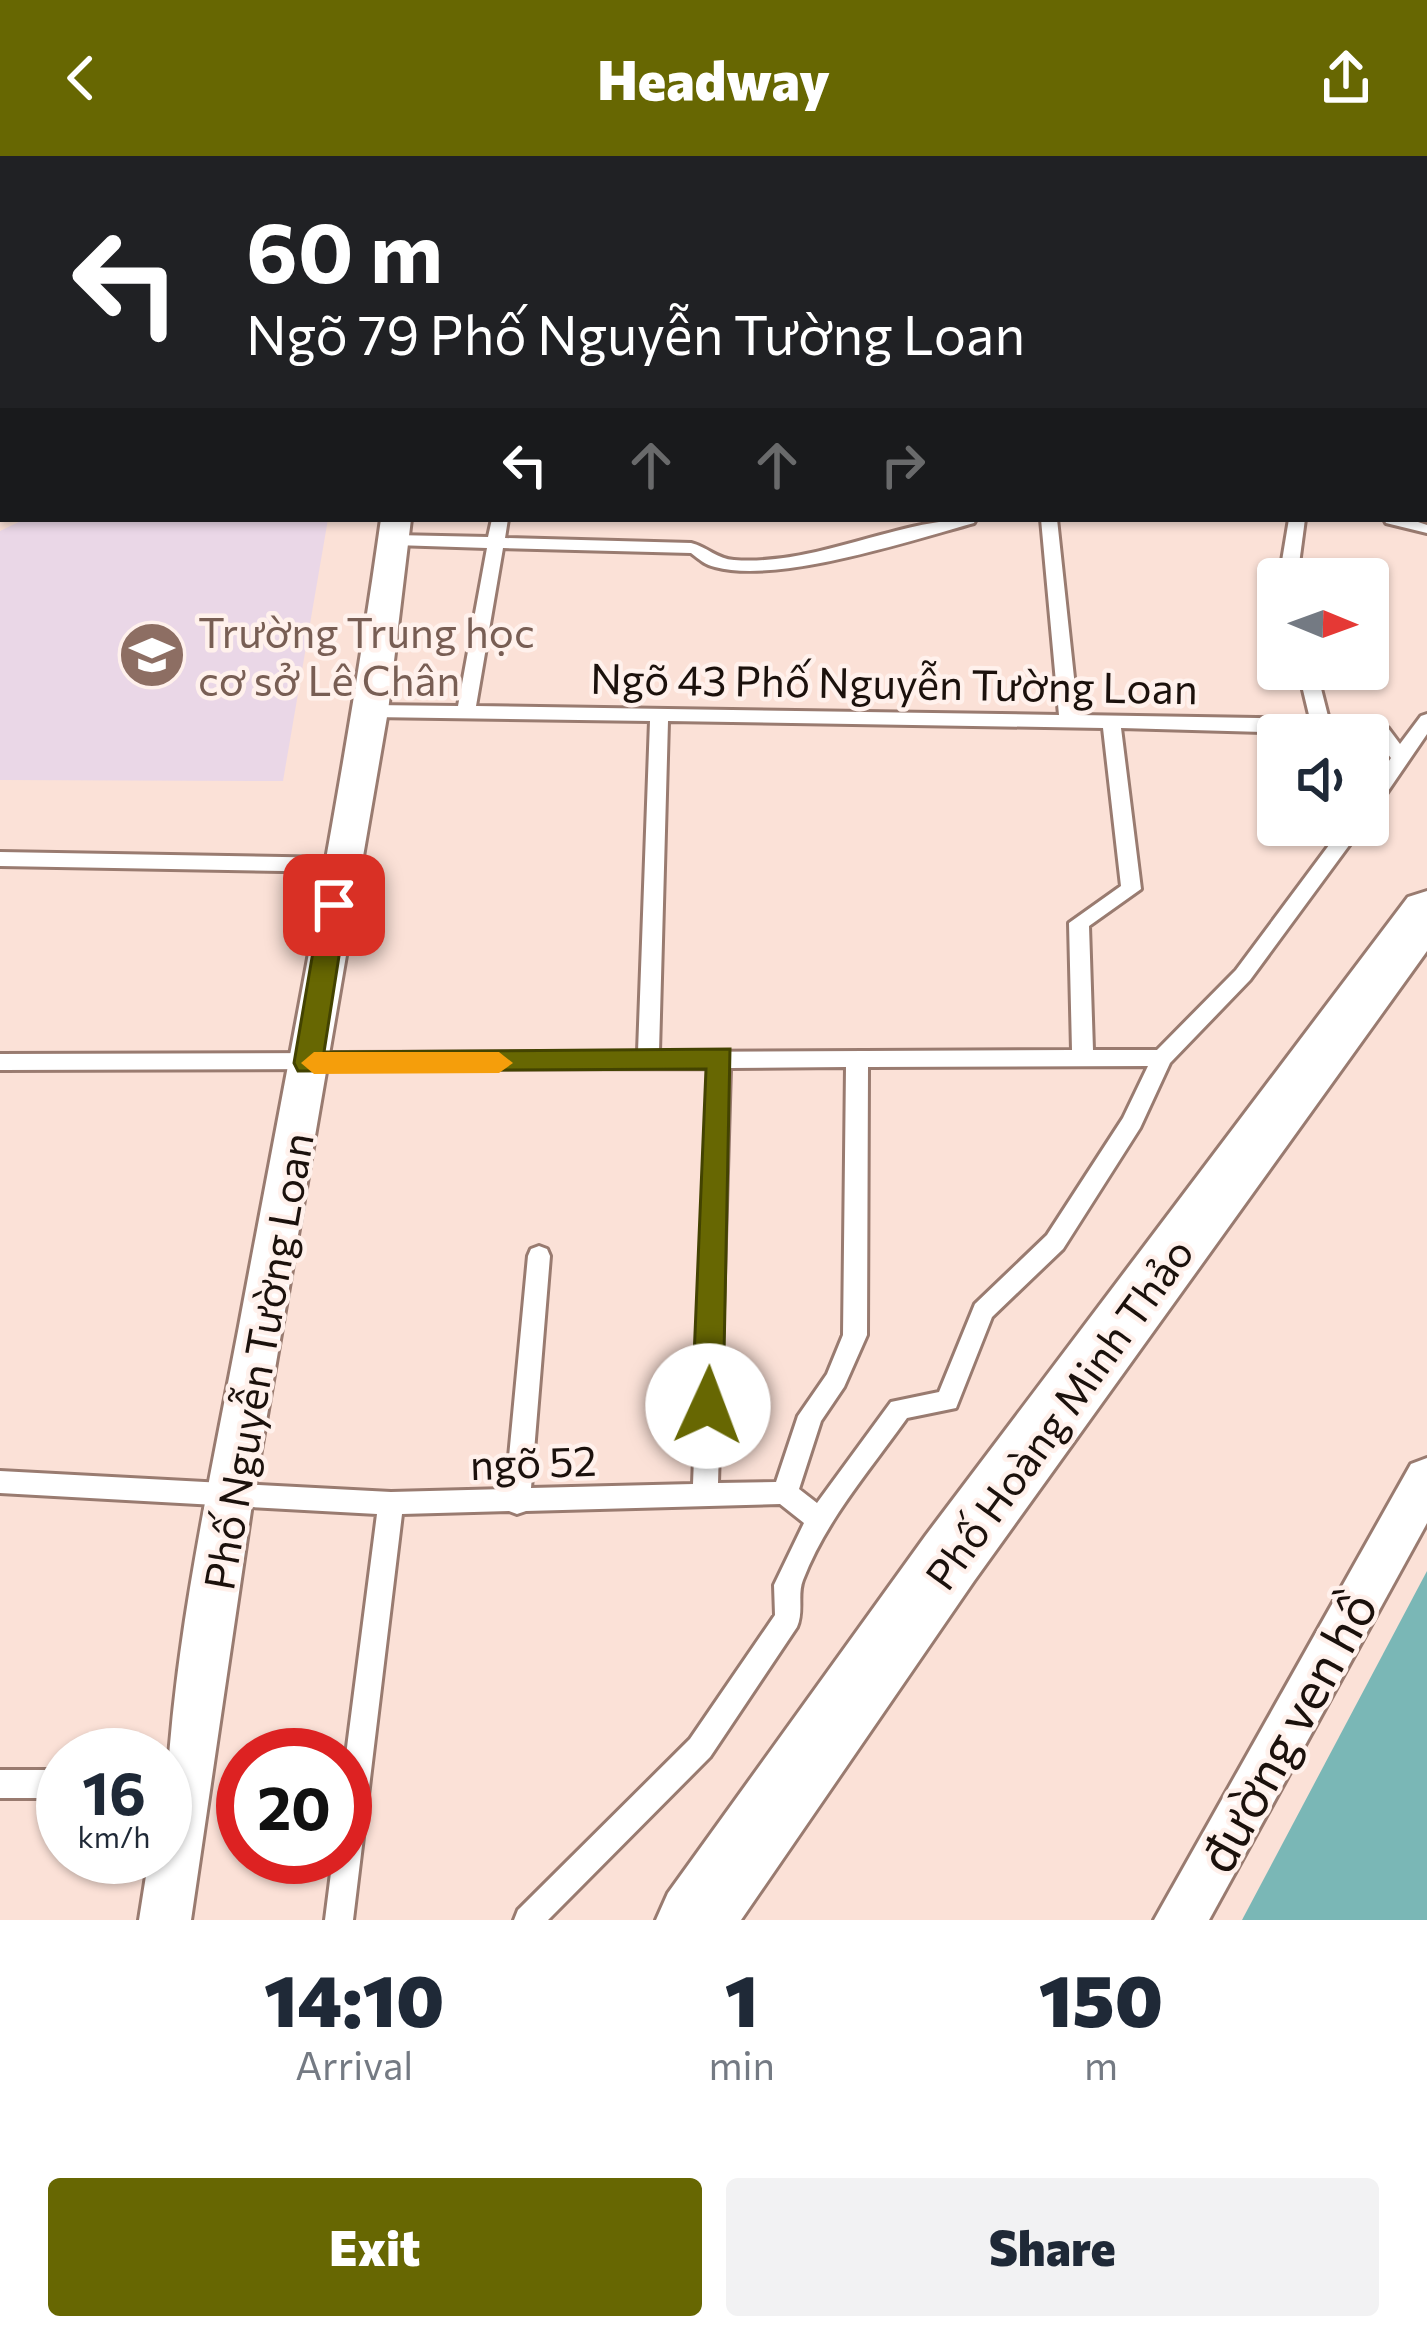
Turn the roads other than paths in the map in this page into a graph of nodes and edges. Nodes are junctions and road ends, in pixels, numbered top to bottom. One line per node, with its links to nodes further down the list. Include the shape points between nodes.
1 (500, 522): 8 (lane)
2 (958, 522): 8 (lane, via 849,553 742,562 716,562 691,548)
3 (1049, 522): 13 (lane)
4 (1297, 522): 9 (lane)
5 (1401, 522): 6 (lane)
6 (1423, 529)
7 (395, 530): 8 (lane); 10 (street, Phố Nguyễn Tường Loan)
8 (496, 546): 11 (lane)
9 (1291, 558)
10 (371, 711): 11 (lane, Ngõ 43 Phố Nguyễn Tường Loan); 22 (street, Phố Nguyễn Tường Loan)
11 (466, 712): 12 (lane, Ngõ 43 Phố Nguyễn Tường Loan)
12 (659, 716): 13 (lane, Ngõ 43 Phố Nguyễn Tường Loan); 28 (lane)
13 (1070, 719): 14 (lane, Ngõ 43 Phố Nguyễn Tường Loan)
14 (1111, 720): 16 (lane, Ngõ 43 Phố Nguyễn Tường Loan); 26 (lane, via 1131,889 1079,923)
15 (1427, 720): 18 (lane)
16 (1257, 723)
17 (1389, 743): 18 (lane, Ngõ 43 Phố Nguyễn Tường Loan)
18 (1400, 758): 19 (lane)
19 (1389, 774)
20 (1338, 846): 25 (lane, via 1243,975)
21 (0, 859): 22 (lane)
22 (340, 865): 29 (street, Phố Nguyễn Tường Loan)
23 (1427, 911): 47 (street, Phố Hoàng Minh Thảo, via 950,1558)
24 (720, 1057): 27 (lane); 28 (lane); 35 (lane)
25 (1162, 1058): 26 (lane); 39 (lane, via 1132,1122 1055,1243 982,1311 947,1401 900,1409)
26 (1083, 1059): 27 (lane)
27 (857, 1060): 34 (lane, via 855,1336 810,1416)
28 (648, 1062): 29 (lane)
29 (308, 1063): 30 (lane); 36 (street, Phố Nguyễn Tường Loan)
30 (2, 1068)
31 (539, 1256): 38 (lane)
32 (1427, 1479): 48 (street, đường ven hồ)
33 (0, 1482): 36 (lane, ngõ 52)
34 (785, 1493): 35 (lane, ngõ 52); 39 (lane)
35 (704, 1494): 38 (lane, ngõ 52)
36 (230, 1497): 37 (lane, ngõ 52); 40 (street, Phố Nguyễn Tường Loan)
37 (391, 1502): 38 (lane, ngõ 52); 45 (lane)
38 (517, 1503)
39 (819, 1520): 46 (lane, via 787,1586 788,1618 700,1748)
40 (187, 1728)
41 (0, 1784): 42 (lane)
42 (36, 1784)
43 (168, 1884): 44 (street, Phố Nguyễn Tường Loan)
44 (165, 1920)
45 (339, 1920)
46 (528, 1920)
47 (695, 1920)
48 (1180, 1920)

